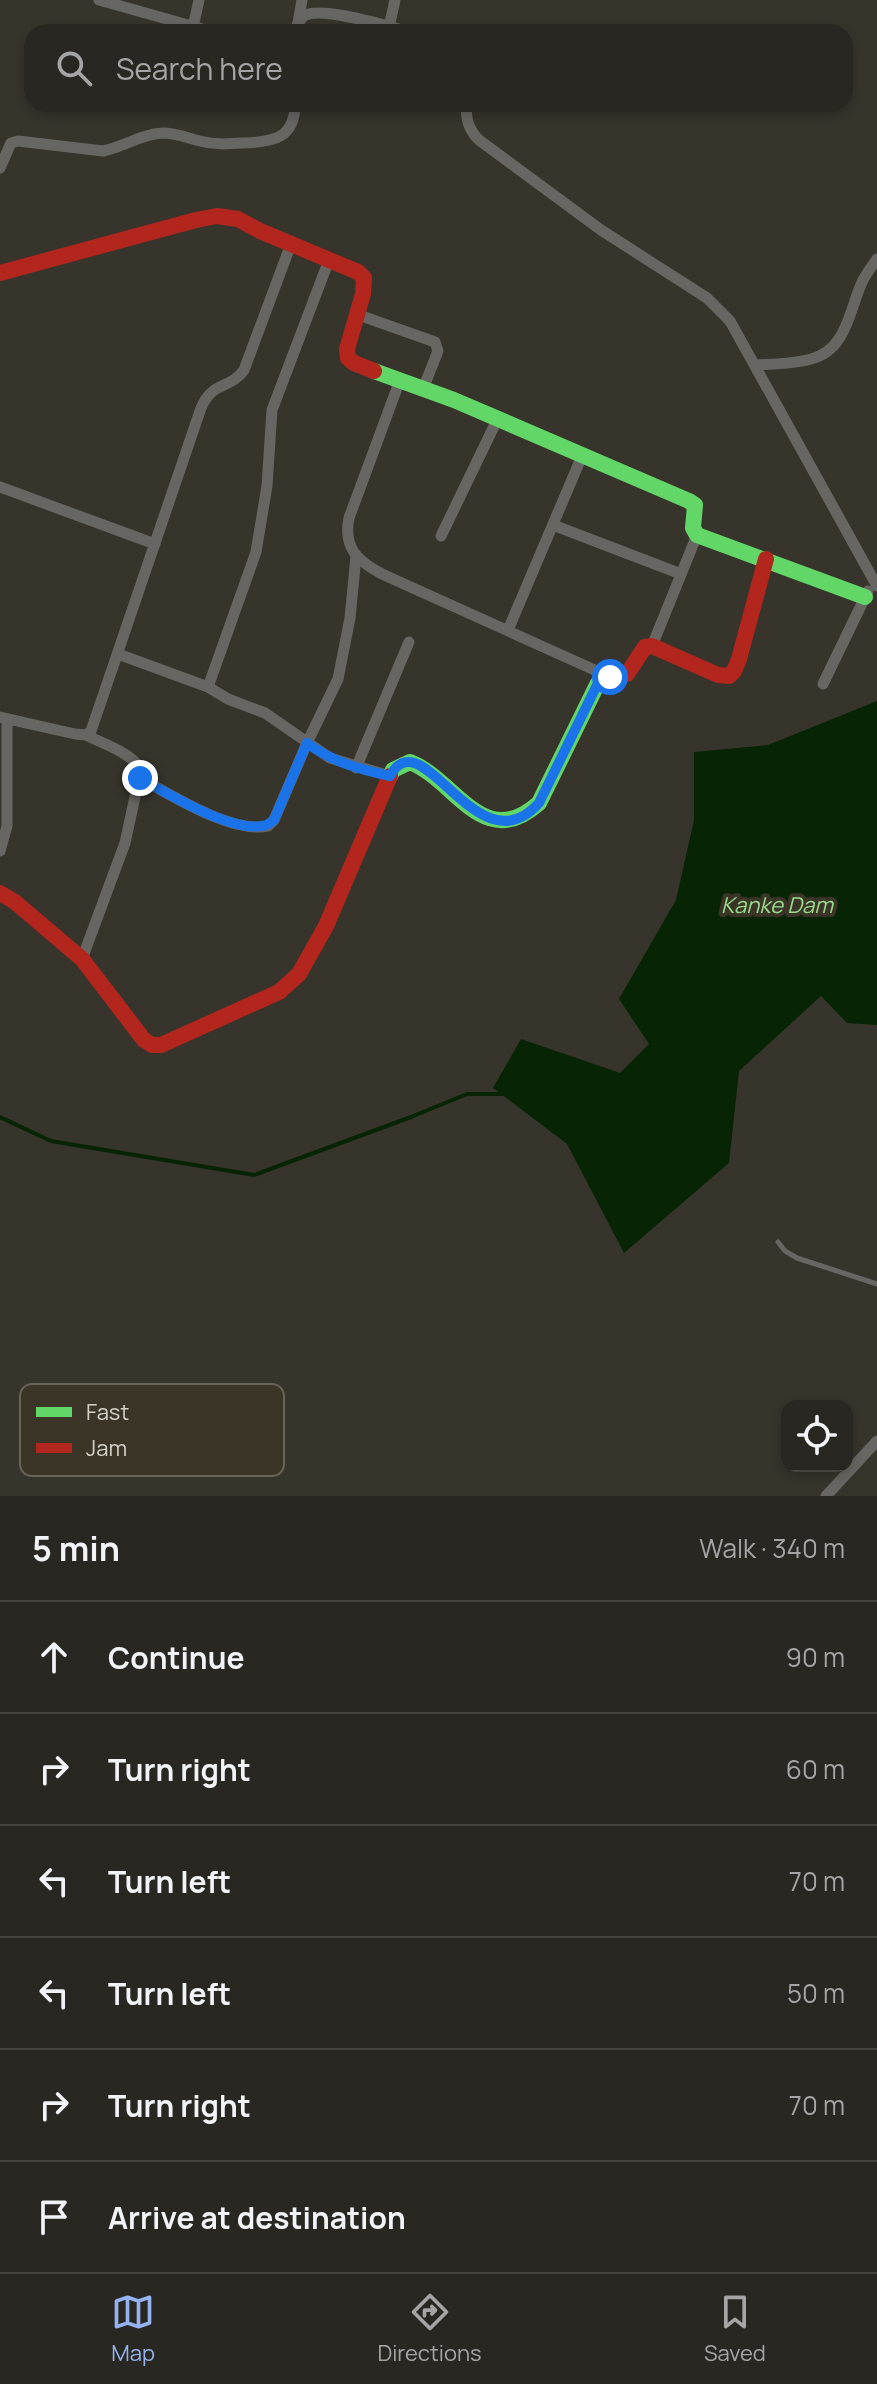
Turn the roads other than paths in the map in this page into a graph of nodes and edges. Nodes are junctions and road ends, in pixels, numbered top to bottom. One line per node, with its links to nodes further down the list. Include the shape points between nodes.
1 (99, 0): 5 (street)
2 (199, 0): 6 (street)
3 (302, 0): 7 (street)
4 (395, 0): 10 (street)
5 (183, 24)
6 (194, 24)
7 (297, 24)
8 (299, 24): 9 (street, via 305,15 328,14)
9 (375, 24)
10 (390, 24)
11 (295, 112): 13 (street, via 288,131 267,142 218,144 165,133 103,151 18,141 11,143)
12 (466, 112): 19 (street, via 479,140 601,230 707,298 730,321)
13 (0, 168)
14 (291, 244): 16 (street); 17 (street, via 238,219 217,216); 28 (street, via 244,370 206,397)
15 (877, 259): 19 (street, via 831,349 809,360)
16 (329, 260): 18 (street, via 364,278); 39 (street, via 272,410 259,539)
17 (0, 273)
18 (356, 314): 20 (street, via 348,358); 21 (street, via 435,342 438,351)
19 (756, 365): 32 (street)
20 (400, 380): 21 (street); 29 (street, via 349,518 346,531)
21 (423, 389): 22 (street)
22 (498, 418): 23 (street); 27 (street)
23 (582, 456): 25 (street); 26 (street, via 695,505 692,526)
24 (0, 487): 28 (street)
25 (553, 525): 31 (street); 33 (street)
26 (697, 535): 30 (street); 31 (street)
27 (441, 536)
28 (155, 544): 36 (street)
29 (356, 556): 33 (street, via 382,574); 42 (street, via 338,679)
30 (766, 559): 32 (street); 35 (street, via 739,659 729,676)
31 (681, 574): 35 (street)
32 (872, 588): 38 (street)
33 (508, 630): 37 (street)
34 (409, 642): 43 (street)
35 (652, 646): 37 (street, via 645,647 627,674)
36 (118, 654): 39 (street); 41 (street)
37 (610, 677): 44 (street, via 597,685 539,803 521,818 488,818 472,810 432,772 410,762)
38 (823, 684)
39 (208, 687): 42 (street, via 265,713)
40 (4, 718): 41 (street); 46 (street, via 7,826)
41 (86, 735): 45 (street, via 137,763)
42 (307, 743): 43 (street); 45 (street, via 274,820 261,828 194,808)
43 (356, 768): 44 (street)
44 (390, 776): 48 (street, via 326,926 299,974 279,992 152,1045)
45 (140, 778): 48 (street, via 125,843)
46 (0, 851)
47 (0, 893): 48 (street)
48 (82, 959)
49 (778, 1242): 50 (lane, via 797,1258)
50 (877, 1284)
51 (877, 1441): 52 (street)
52 (826, 1496)

